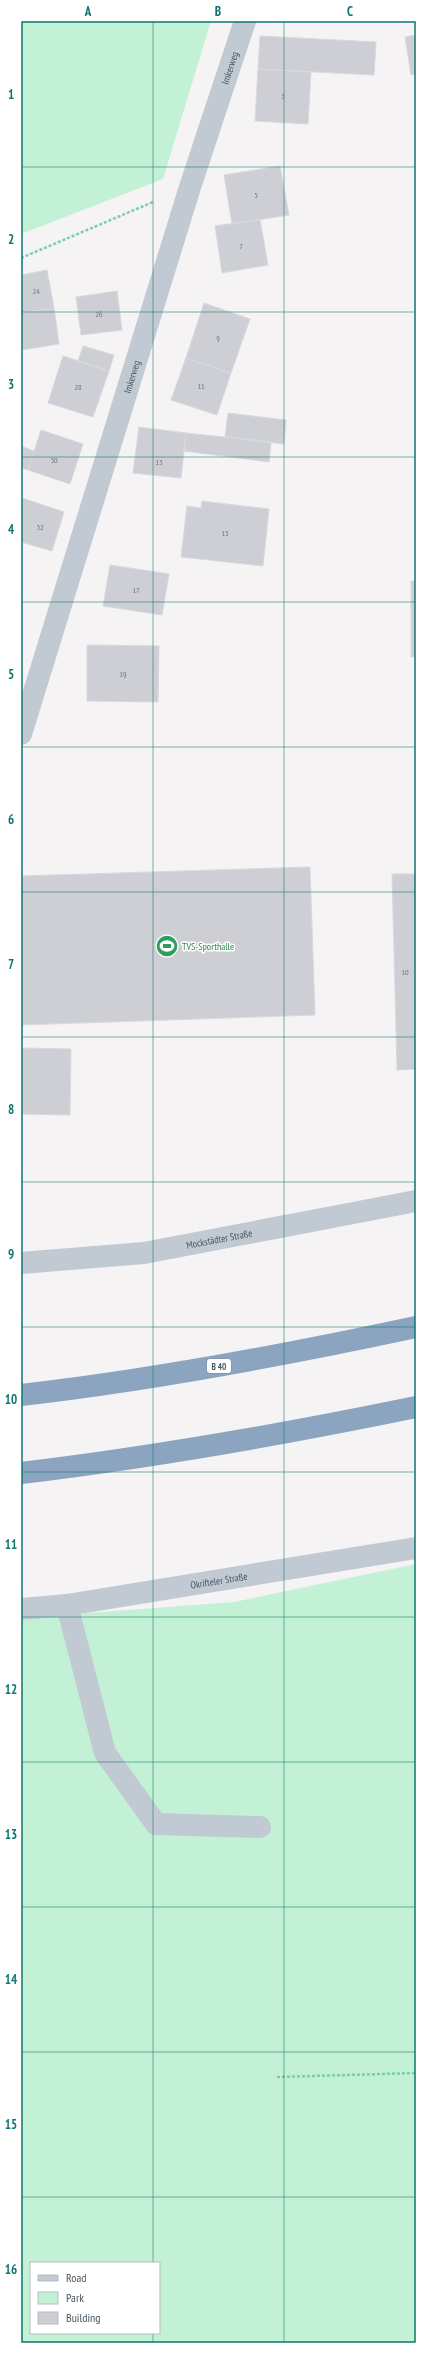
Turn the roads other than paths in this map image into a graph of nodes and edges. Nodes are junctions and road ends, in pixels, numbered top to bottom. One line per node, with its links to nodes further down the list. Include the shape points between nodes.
1 (245, 21): 2 (street, Imkerweg, via 190,187)
2 (21, 734)
3 (416, 1201): 4 (street, Mockstädter Straße, via 144,1254)
4 (21, 1263)
5 (416, 1327): 6 (highway, B 40, via 296,1353 104,1386)
6 (21, 1395)
7 (416, 1407): 8 (highway, via 310,1429 113,1462)
8 (21, 1473)
9 (416, 1548): 10 (street, Okrifteler Straße)
10 (68, 1605): 11 (street, Okrifteler Straße); 12 (street, via 105,1754 156,1824)
11 (21, 1609)
12 (260, 1827)

